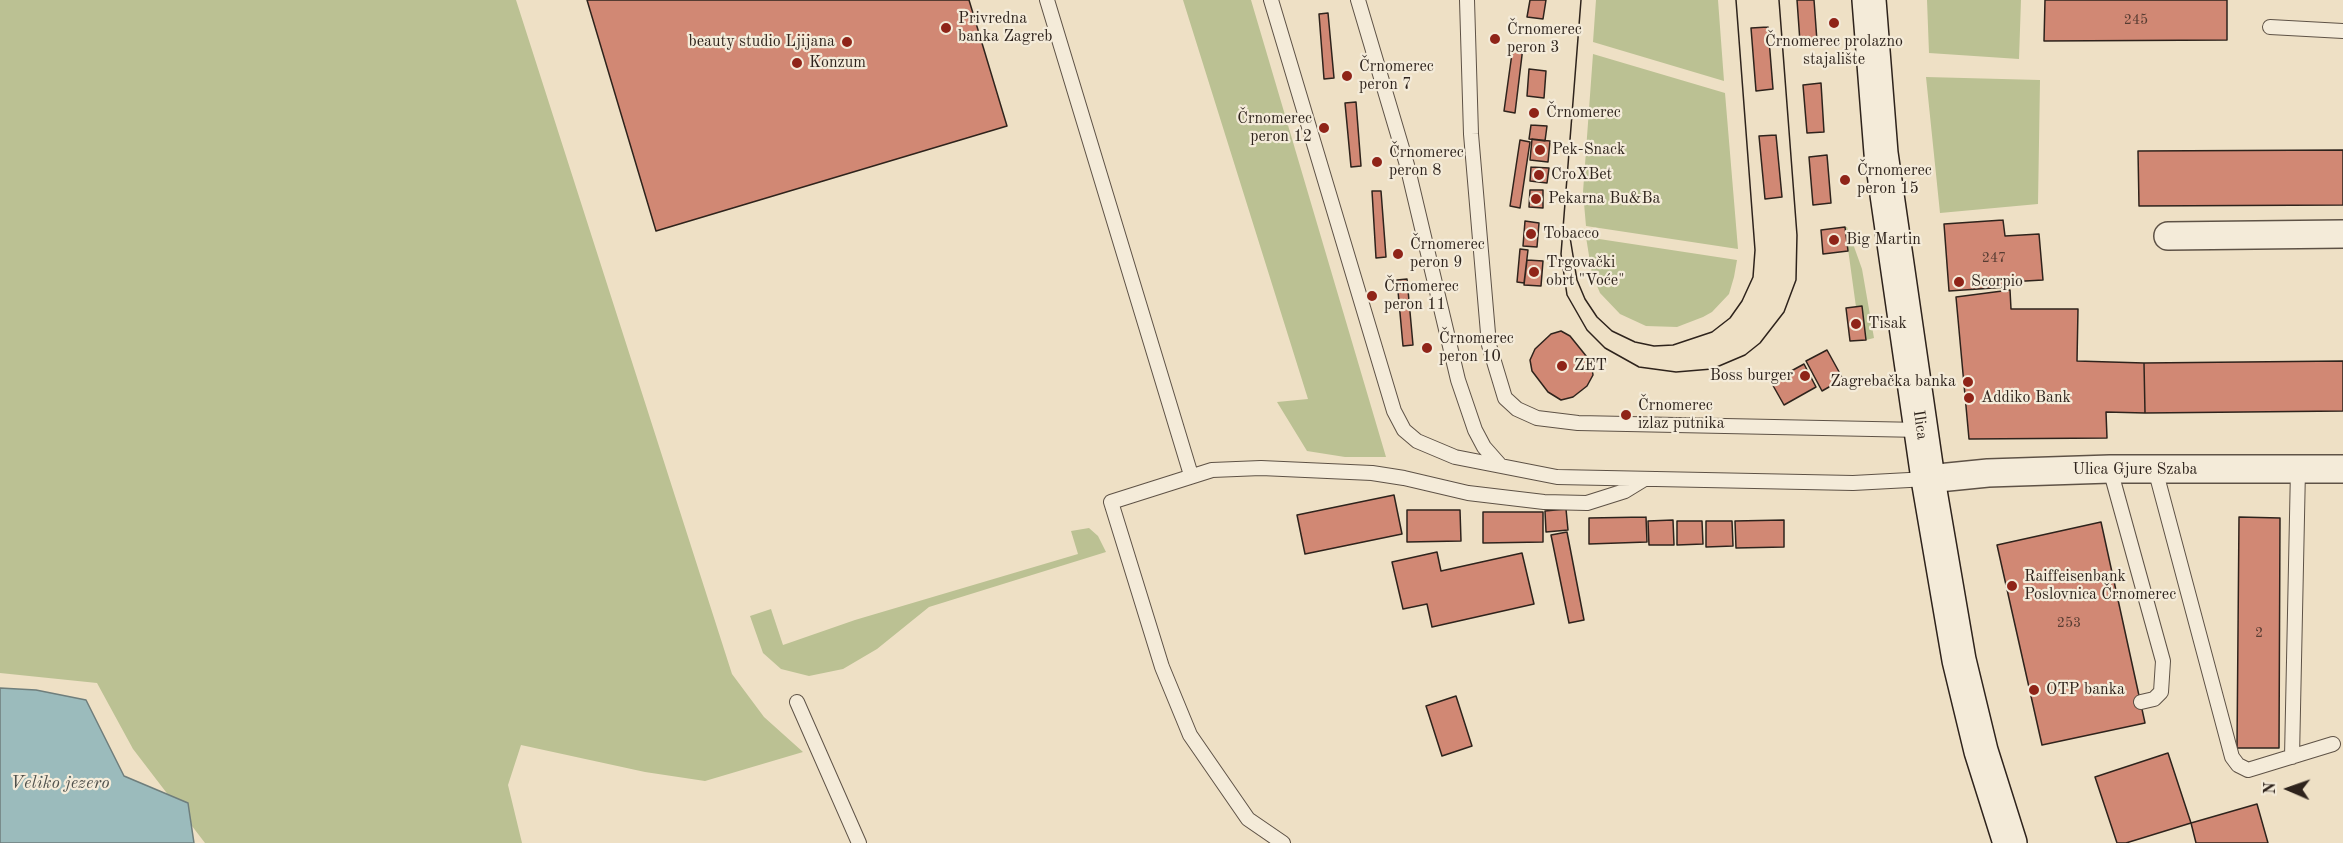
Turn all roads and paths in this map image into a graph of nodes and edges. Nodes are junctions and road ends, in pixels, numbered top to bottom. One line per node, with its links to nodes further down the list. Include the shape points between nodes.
1 (1047, 0): 16 (lane)
2 (1271, 0): 11 (lane, via 1394,411 1404,430 1432,450)
3 (1359, 0): 11 (lane, via 1404,155 1458,380 1475,430)
4 (1467, 0): 10 (lane, via 1471,134 1489,345 1505,398 1537,418 1578,423)
5 (1869, 0): 10 (main road, Ilica, via 1881,153)
6 (2270, 27): 7 (lane)
7 (2343, 31)
8 (2343, 234): 9 (street)
9 (2168, 236)
10 (1922, 430): 17 (main road, Ilica)
11 (1499, 465): 18 (lane, via 1557,477)
12 (2109, 469): 13 (street, Ulica Gjure Szaba); 17 (street, Ulica Gjure Szaba); 20 (lane, via 2163,661 2161,692 2154,699)
13 (2155, 469): 14 (street, Ulica Gjure Szaba); 22 (lane, via 2232,757 2248,770)
14 (2298, 469): 15 (street, Ulica Gjure Szaba); 22 (lane)
15 (2343, 469)
16 (1191, 475): 18 (lane, via 1261,468 1372,473 1468,493 1587,503 1625,492); 25 (lane, via 1111,502 1162,667 1190,735 1248,819)
17 (1928, 479): 18 (lane, via 1853,483); 23 (main road, Ilica, via 1959,660)
18 (1643, 480)
19 (797, 702): 24 (lane)
20 (2141, 702)
21 (2333, 744): 22 (lane)
22 (2292, 757)
23 (2009, 842)
24 (859, 843)
25 (1283, 843)

